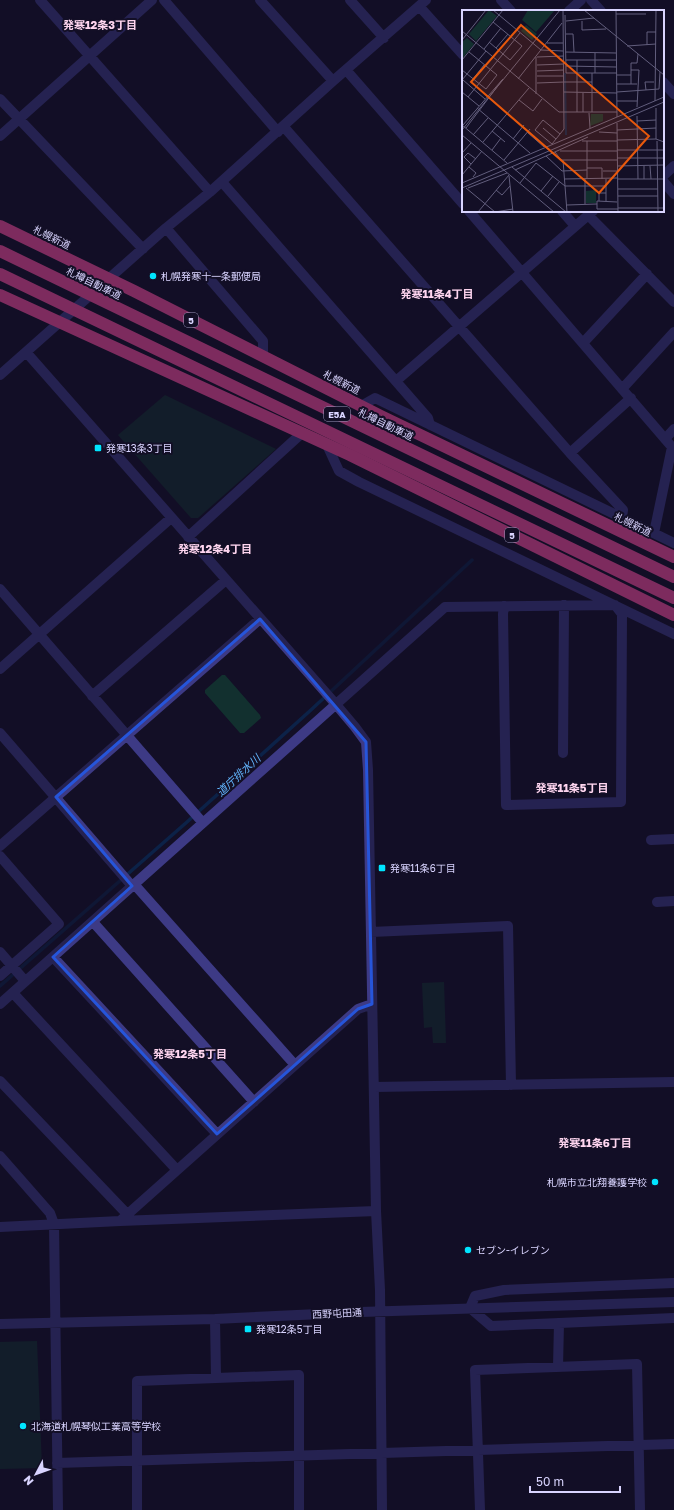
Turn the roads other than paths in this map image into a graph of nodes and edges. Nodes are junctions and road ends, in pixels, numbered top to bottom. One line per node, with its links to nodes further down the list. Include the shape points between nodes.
1 (40, 0): 15 (street)
2 (152, 0): 15 (street)
3 (164, 0): 22 (street)
4 (260, 0): 17 (street)
5 (350, 0): 13 (street)
6 (501, 0): 10 (street)
7 (581, 0): 11 (street)
8 (591, 0): 12 (street)
9 (422, 3): 13 (street); 14 (street)
10 (510, 10)
11 (570, 10)
12 (600, 10)
13 (384, 38): 16 (street)
14 (462, 54)
15 (90, 56): 21 (street); 28 (street)
16 (347, 71): 17 (street); 30 (street)
17 (333, 81): 22 (street)
18 (664, 83): 19 (street)
19 (674, 94)
20 (0, 99): 21 (street)
21 (19, 119): 23 (street); 37 (street)
22 (281, 129): 26 (street); 46 (street)
23 (0, 136)
24 (674, 166): 25 (street)
25 (664, 175)
26 (222, 182): 28 (street); 52 (street)
27 (664, 182): 29 (street)
28 (210, 192): 36 (street)
29 (674, 194)
30 (462, 203)
31 (470, 212): 39 (street)
32 (563, 212): 35 (street)
33 (590, 213): 35 (street); 41 (street)
34 (0, 226): 42 (highway, 札幌新道 / 5)
35 (575, 226): 39 (street)
36 (166, 228): 37 (street); 50 (street, via 263,342)
37 (143, 249): 42 (street)
38 (0, 251): 68 (highway, 札樽自動車道 / E5A, bridge)
39 (522, 272): 46 (street); 48 (street)
40 (0, 274): 72 (highway, E5A, bridge)
41 (647, 274): 44 (street); 48 (street)
42 (109, 279): 45 (street); 50 (highway, 札幌新道 / 5)
43 (0, 295): 45 (highway, 5)
44 (674, 302)
45 (60, 322): 49 (street); 58 (highway, 5)
46 (459, 327): 52 (street); 61 (street)
47 (674, 332): 53 (street)
48 (583, 343): 53 (street)
49 (26, 352): 51 (street); 63 (street)
50 (263, 356): 55 (highway, 札幌新道 / 5)
51 (0, 375)
52 (396, 381): 56 (street, via 428,418)
53 (622, 389): 54 (street)
54 (631, 398): 59 (street); 61 (street)
55 (361, 406): 56 (street, via 375,398); 67 (highway, 札幌新道 / 5)
56 (430, 425): 62 (street)
57 (674, 429): 59 (street)
58 (302, 433): 60 (highway, 5); 65 (street)
59 (665, 439): 64 (street, via 672,447)
60 (327, 445): 70 (street, via 339,471); 77 (highway, 5)
61 (570, 454): 62 (street, via 623,510)
62 (622, 517): 64 (street)
63 (171, 518): 65 (street); 80 (street)
64 (654, 533): 66 (street)
65 (188, 536): 69 (street)
66 (674, 543)
67 (674, 557)
68 (674, 577)
69 (226, 580): 78 (street); 82 (street)
70 (578, 587): 73 (street); 76 (street)
71 (0, 589): 80 (street)
72 (674, 598)
73 (615, 605): 74 (street, via 622,614 621,802 506,805); 76 (street); 79 (street)
74 (504, 606): 75 (street); 83 (street, via 445,607)
75 (564, 606): 76 (street); 86 (street)
76 (576, 606)
77 (674, 615)
78 (260, 619): 83 (street); 85 (street)
79 (674, 634)
80 (40, 635): 81 (street); 82 (street)
81 (0, 669)
82 (92, 696): 85 (street)
83 (334, 703): 88 (street); 97 (street, via 366,742)
84 (0, 733): 87 (street)
85 (126, 735): 87 (street); 88 (street)
86 (564, 753)
87 (56, 797): 91 (street); 93 (street)
88 (201, 821): 93 (street)
89 (674, 839): 90 (street)
90 (651, 840)
91 (0, 846)
92 (0, 856): 100 (street, via 59,924)
93 (132, 884): 96 (street); 106 (street)
94 (674, 901): 95 (street)
95 (657, 902)
96 (93, 922): 99 (street); 111 (street)
97 (371, 932): 105 (street); 109 (street, via 508,926)
98 (0, 952): 100 (street)
99 (53, 957): 102 (street); 112 (street)
100 (14, 968): 101 (street); 102 (street)
101 (0, 976)
102 (24, 980): 103 (street)
103 (13, 993): 104 (street); 114 (street)
104 (0, 1004)
105 (372, 1004): 106 (street, via 358,1009); 110 (street)
106 (295, 1065): 111 (street)
107 (0, 1081): 116 (street)
108 (674, 1082): 109 (street)
109 (511, 1084): 110 (street)
110 (374, 1087): 115 (street)
111 (254, 1102): 112 (street)
112 (217, 1134): 114 (street)
113 (0, 1156): 117 (street, via 50,1213)
114 (177, 1170): 116 (street)
115 (376, 1212): 116 (street); 122 (street)
116 (124, 1217): 117 (street)
117 (54, 1224): 118 (street); 125 (street)
118 (0, 1227)
119 (674, 1282): 121 (street, via 504,1290 476,1296)
120 (674, 1302): 121 (street, 西野屯田通)
121 (470, 1308): 122 (street, 西野屯田通); 126 (street, via 491,1326)
122 (380, 1311): 124 (street, 西野屯田通); 133 (street)
123 (674, 1318): 126 (street)
124 (215, 1319): 125 (street, 西野屯田通); 129 (street)
125 (56, 1323): 127 (street, 西野屯田通); 136 (street)
126 (559, 1323): 128 (street)
127 (0, 1324)
128 (558, 1367): 131 (street, via 637,1364); 132 (street, via 475,1370)
129 (216, 1377): 134 (street, via 299,1375); 135 (street, via 137,1381)
130 (674, 1444): 131 (street)
131 (639, 1445): 132 (street); 142 (street)
132 (478, 1450): 133 (street); 141 (street)
133 (381, 1453): 134 (street); 140 (street)
134 (300, 1456): 135 (street); 139 (street)
135 (136, 1461): 136 (street); 138 (street)
136 (57, 1463): 137 (street)
137 (58, 1510)
138 (137, 1510)
139 (299, 1510)
140 (382, 1510)
141 (480, 1510)
142 (640, 1510)

